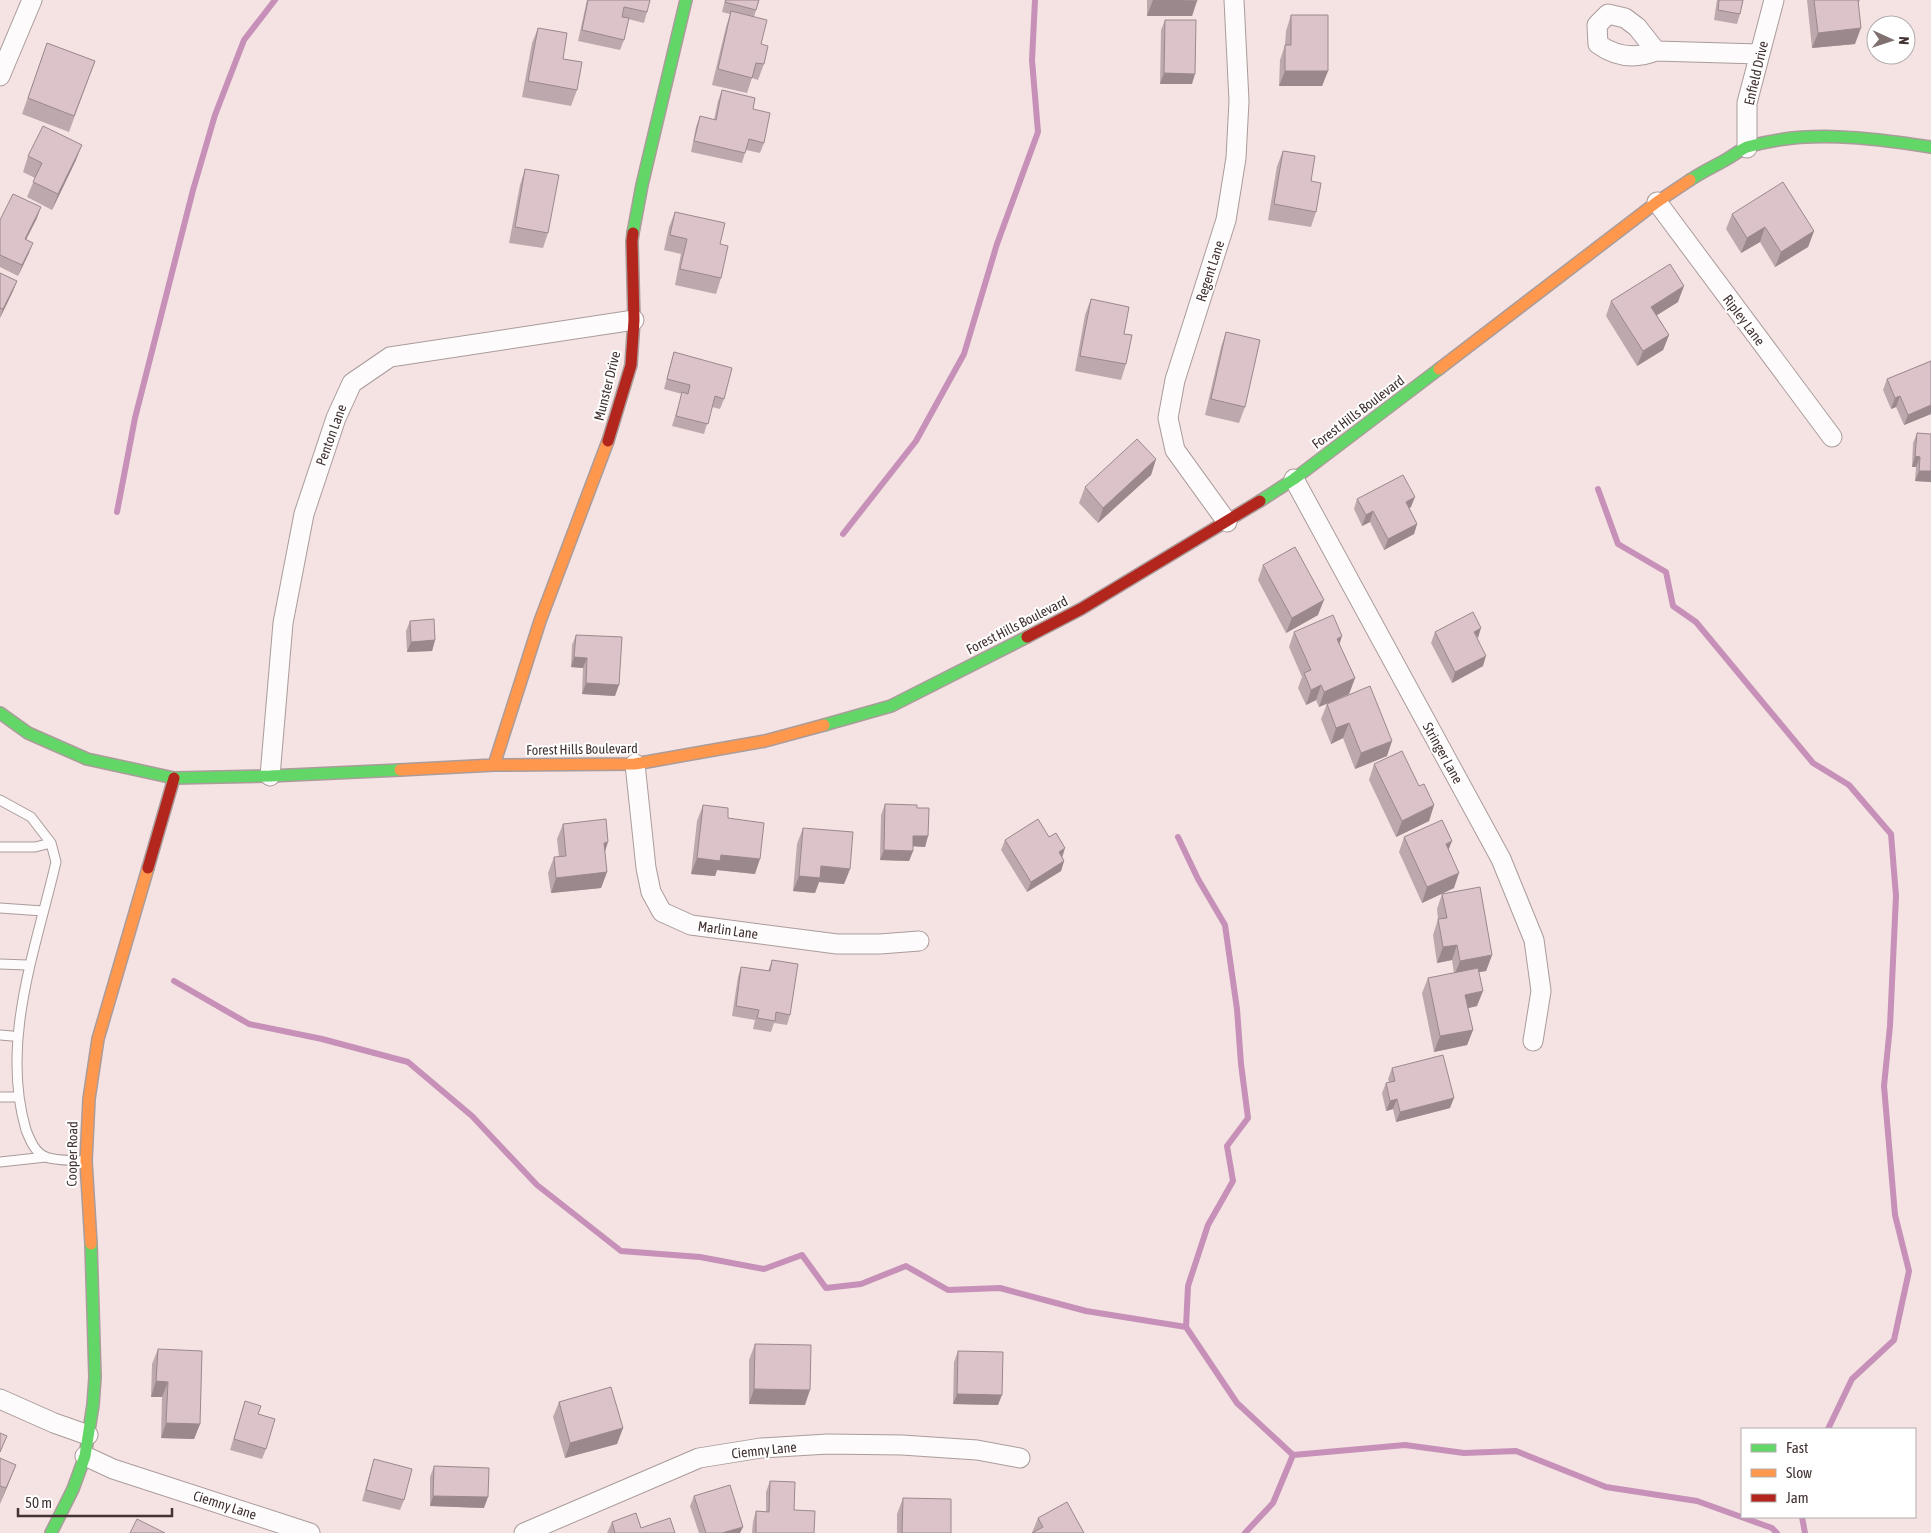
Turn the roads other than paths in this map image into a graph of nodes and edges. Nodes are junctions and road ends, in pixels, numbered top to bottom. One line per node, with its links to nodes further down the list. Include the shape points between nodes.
1 (32, 0): 7 (street)
2 (686, 0): 11 (main road, Munster Drive, via 632,241)
3 (1234, 0): 14 (street, Regent Lane, via 1239,101 1236,158 1226,220 1175,380 1168,418 1175,450)
4 (1774, 0): 6 (street, Enfield Drive)
5 (1656, 51): 6 (street)
6 (1759, 54): 9 (street, Enfield Drive, via 1747,103)
7 (0, 76)
8 (1931, 147): 9 (main road, Forest Hills Boulevard, via 1882,140 1795,139)
9 (1747, 148): 10 (main road, Forest Hills Boulevard)
10 (1657, 202): 12 (street, Ripley Lane); 13 (main road, Forest Hills Boulevard)
11 (634, 320): 17 (main road, Munster Drive, via 631,364 615,421 540,621); 18 (street, Penton Lane, via 390,357 352,383 336,418 304,514 283,623)
12 (1832, 437)
13 (1294, 480): 14 (main road, Forest Hills Boulevard); 30 (street, Stringer Lane, via 1501,860 1534,940 1541,991)
14 (1226, 522): 16 (main road, Forest Hills Boulevard, via 1081,609 891,706 766,741)
15 (0, 713): 19 (main road, Forest Hills Boulevard, via 28,733 87,759)
16 (635, 764): 17 (main road, Forest Hills Boulevard); 25 (street, Marlin Lane, via 646,868 651,892 662,912 691,925 837,944)
17 (494, 766): 18 (main road, Forest Hills Boulevard)
18 (270, 776): 19 (main road, Forest Hills Boulevard)
19 (174, 778): 34 (main road, Cooper Road, via 98,1039 89,1099)
20 (0, 800): 21 (lane, via 31,817)
21 (51, 843): 22 (lane, via 35,847); 24 (lane, via 56,862)
22 (0, 847)
23 (0, 908): 24 (lane)
24 (43, 910): 27 (lane)
25 (919, 941)
26 (0, 964): 27 (lane)
27 (27, 965): 29 (lane)
28 (0, 1035): 29 (lane)
29 (12, 1036): 32 (lane)
30 (1532, 1041)
31 (0, 1097): 32 (lane)
32 (16, 1097): 33 (lane, via 33,1146)
33 (46, 1157): 34 (lane); 35 (lane)
34 (86, 1161): 37 (main road, Cooper Road, via 95,1377)
35 (0, 1162)
36 (0, 1399): 37 (street)
37 (88, 1435): 38 (main road, Cooper Road)
38 (85, 1456): 40 (main road, Cooper Road); 41 (street, Ciemny Lane, via 113,1469)
39 (1020, 1458): 42 (street, Ciemny Lane, via 977,1450 902,1445 828,1444 761,1448 700,1458)
40 (51, 1533)
41 (310, 1533)
42 (524, 1533)

